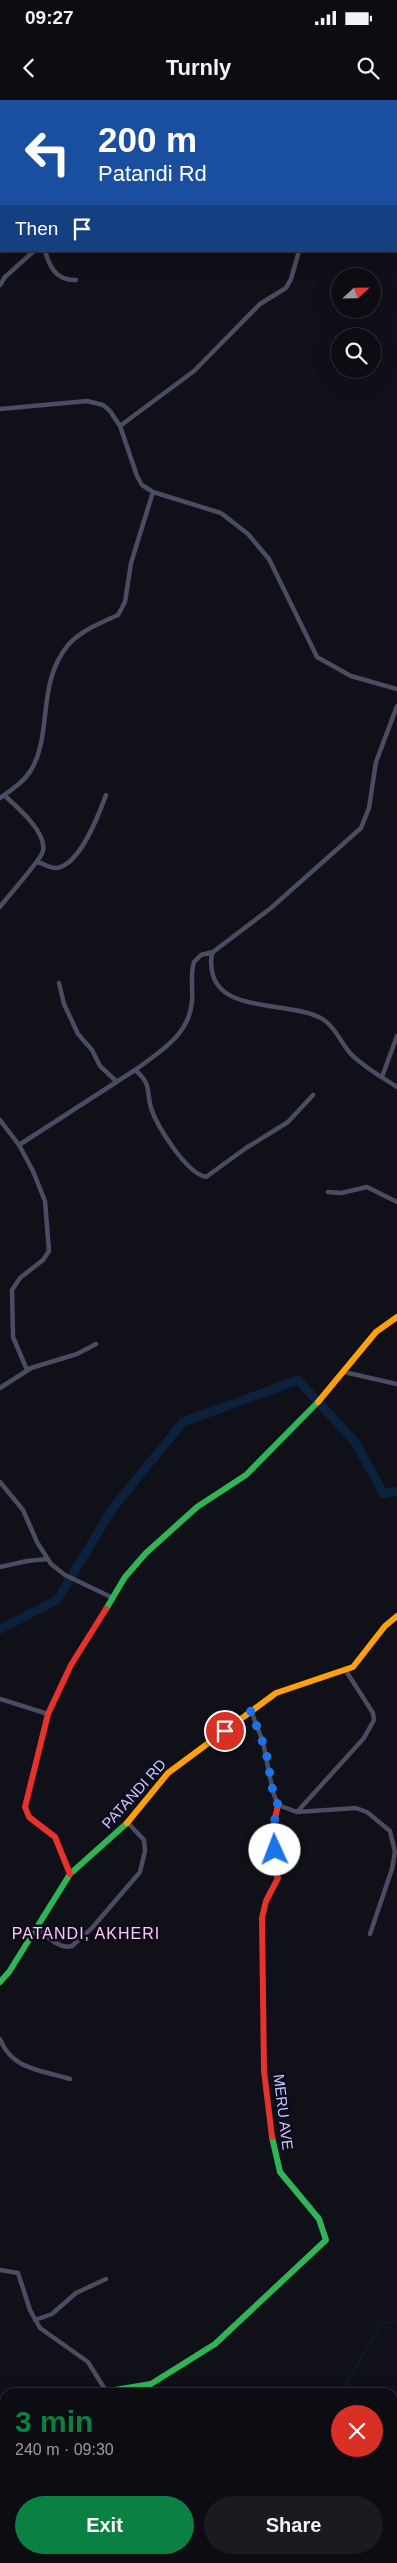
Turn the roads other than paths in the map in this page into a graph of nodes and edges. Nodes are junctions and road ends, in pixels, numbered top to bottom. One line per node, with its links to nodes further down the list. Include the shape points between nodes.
1 (33, 252): 5 (street)
2 (46, 252): 4 (street, via 56,273 67,280)
3 (298, 252): 7 (street, via 286,288 260,304 194,371)
4 (76, 280)
5 (0, 285)
6 (0, 409): 7 (street, via 95,402 110,411)
7 (120, 426): 8 (street, via 139,481)
8 (153, 492): 9 (street, via 203,506 237,524 269,559 317,657 350,676); 12 (street, via 133,556 123,608 74,640 61,656 48,690 37,758 25,779)
9 (397, 690)
10 (397, 706): 15 (street, via 376,762 369,808 361,828 271,908)
11 (106, 795): 13 (street, via 82,847 66,864 54,868)
12 (2, 797): 13 (street, via 22,812 40,836 43,851)
13 (38, 862): 14 (street)
14 (0, 907)
15 (213, 952): 18 (street, via 194,962 191,1012 184,1028 170,1044); 19 (street, via 214,978 222,991 249,1002 319,1017 332,1027 351,1054)
16 (59, 983): 20 (street, via 64,1004 78,1034 100,1066)
17 (397, 1036): 19 (street)
18 (135, 1070): 20 (street); 22 (street, via 149,1086 151,1108 175,1151 204,1176 288,1122)
19 (382, 1077): 21 (street)
20 (116, 1081): 24 (street)
21 (397, 1087)
22 (313, 1095)
23 (0, 1120): 24 (street)
24 (19, 1145): 29 (street, via 34,1171 45,1201 49,1248 43,1260 20,1278 12,1290 13,1337)
25 (328, 1192): 26 (street, via 350,1191 365,1186)
26 (397, 1202)
27 (397, 1317): 30 (street, via 376,1332)
28 (96, 1344): 29 (street)
29 (26, 1370): 32 (street)
30 (344, 1372): 31 (street); 36 (street, via 272,1452 174,1527 125,1576)
31 (397, 1384)
32 (0, 1388)
33 (0, 1482): 34 (street, via 23,1510 36,1542)
34 (48, 1559): 35 (street); 36 (street, via 65,1576)
35 (0, 1567)
36 (111, 1597): 41 (street, via 71,1665)
37 (397, 1616): 38 (street, PATANDI RD)
38 (346, 1671): 40 (street, PATANDI RD, via 276,1693); 43 (street, via 374,1720 364,1738)
39 (0, 1699): 41 (street)
40 (251, 1711): 42 (street, via 266,1751); 44 (street, PATANDI RD, via 168,1773)
41 (48, 1714): 45 (street, via 25,1806 29,1817 55,1837)
42 (278, 1805): 43 (street); 55 (street, MERU AVE, via 272,1832 275,1853 270,1864 278,1878 266,1901 262,1918 263,2040 268,2118 284,2180 314,2215 325,2235 325,2244 301,2262 215,2344 151,2384)
43 (297, 1812): 47 (street, via 356,1808 367,1812 390,1831 396,1852)
44 (128, 1823): 45 (street, PATANDI RD); 46 (street, via 143,1839 145,1851 140,1872 128,1889 72,1946 59,1945)
45 (70, 1874): 46 (street, PATANDI RD)
46 (37, 1928): 48 (street, PATANDI RD)
47 (370, 1934)
48 (0, 1982)
49 (0, 2038): 50 (street, via 7,2052 20,2064)
50 (70, 2079)
51 (0, 2270): 53 (street, via 18,2274)
52 (106, 2279): 53 (street, via 76,2293 52,2314)
53 (35, 2320): 54 (street, via 44,2332 88,2362)
54 (103, 2388)
55 (128, 2388)

